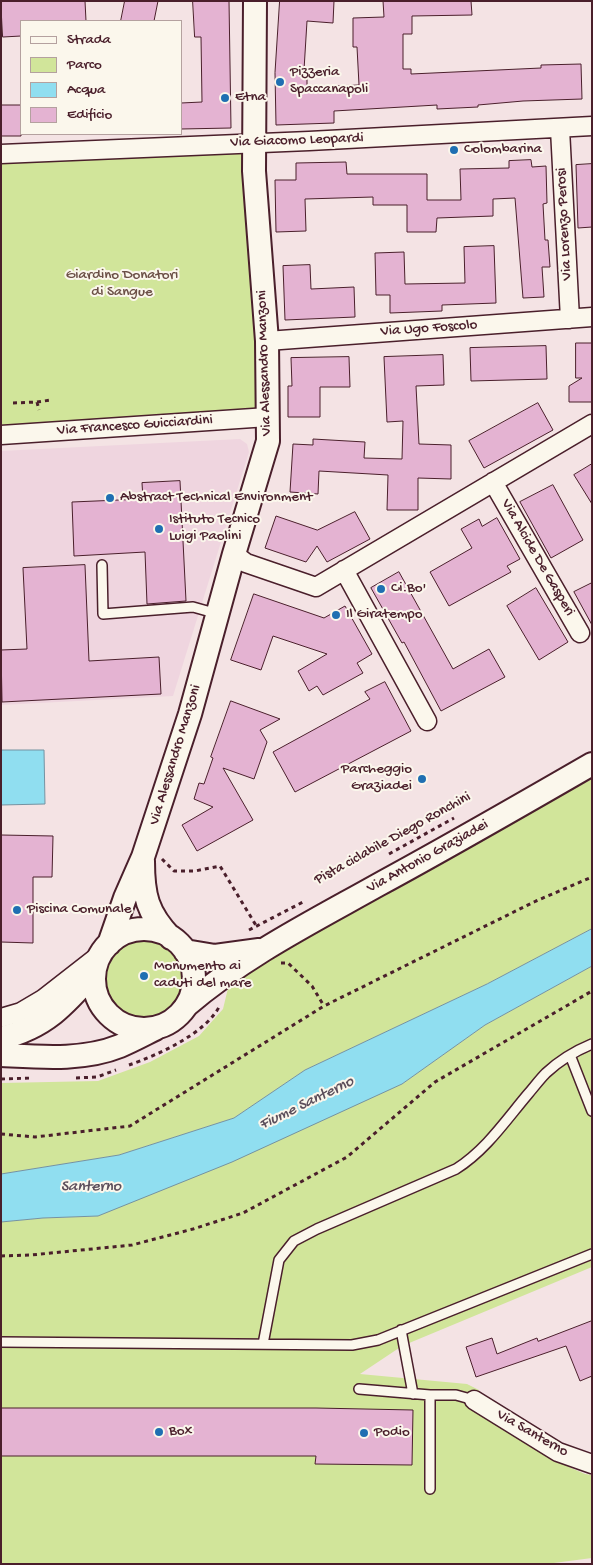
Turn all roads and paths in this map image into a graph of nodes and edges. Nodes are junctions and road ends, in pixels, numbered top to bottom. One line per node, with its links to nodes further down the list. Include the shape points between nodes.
1 (255, 1): 4 (street, Via Alessandro Manzoni)
2 (592, 126): 3 (street, Via Giacomo Leopardi)
3 (560, 129): 4 (street, Via Giacomo Leopardi); 7 (street, Via Lorenzo Perosi)
4 (253, 143): 5 (street, Via Giacomo Leopardi); 8 (street, Via Alessandro Manzoni)
5 (1, 154)
6 (592, 318): 7 (street, Via Ugo Foscolo)
7 (570, 319): 8 (street, Via Ugo Foscolo)
8 (267, 341): 13 (street, Via Alessandro Manzoni)
9 (51, 400): 10 (path)
10 (38, 402): 11 (path); 12 (path)
11 (13, 403)
12 (39, 410)
13 (268, 417): 15 (street, Via Francesco Guicciardini); 17 (street, Via Alessandro Manzoni, via 268,441)
14 (592, 424): 16 (street, Via Alcide De Gasperi)
15 (1, 435)
16 (493, 482): 19 (street, Via Alcide De Gasperi); 21 (street, Via Alcide De Gasperi)
17 (234, 554): 19 (street, Via Alcide De Gasperi, via 246,563 316,587); 20 (street, Via Alessandro Manzoni)
18 (102, 565): 20 (lane, via 104,614 193,607)
19 (344, 570): 22 (street)
20 (218, 614): 26 (street, Via Alessandro Manzoni, via 190,714)
21 (580, 633)
22 (426, 722)
23 (592, 764): 32 (street, Via Antonio Graziadei, via 422,861)
24 (455, 818): 25 (path, Pista ciclabile Diego Ronchini)
25 (386, 856)
26 (143, 857): 30 (street, Via Alessandro Manzoni, via 145,893 150,908 158,924); 31 (street, Via Alessandro Manzoni)
27 (592, 877): 35 (path, via 536,900)
28 (309, 898): 29 (path, Pista ciclabile Diego Ronchini)
29 (248, 931)
30 (178, 944): 31 (street, via 159,932 146,929 132,931 120,936); 32 (street, Via Antonio Graziadei, via 215,956); 34 (street, via 191,964 194,978)
31 (102, 956): 36 (street, via 43,999 21,1012); 37 (street, via 94,984 102,1007 110,1016 120,1023 143,1029); 38 (street, via 67,1003 52,1016 41,1024)
32 (271, 956): 34 (street, Via Antonio Graziadei, via 202,992); 35 (path, via 288,963 312,986)
33 (592, 991): 45 (path, via 435,1082 347,1157 243,1213 132,1246)
34 (186, 1006): 37 (street)
35 (324, 1006): 43 (path, via 130,1126 35,1137)
36 (1, 1018)
37 (167, 1024): 40 (street, via 96,1053 73,1056)
38 (1, 1038)
39 (592, 1044): 41 (lane)
40 (1, 1055)
41 (570, 1055): 42 (lane); 48 (lane, via 545,1074 482,1150 469,1161 294,1241 279,1260)
42 (592, 1111)
43 (1, 1134)
44 (592, 1254): 46 (lane)
45 (1, 1256)
46 (401, 1330): 48 (lane, via 378,1340 352,1345); 50 (lane)
47 (1, 1342): 48 (lane)
48 (263, 1344)
49 (360, 1389): 50 (lane)
50 (413, 1394): 51 (lane)
51 (430, 1395): 52 (lane, via 456,1395); 54 (lane)
52 (474, 1400): 53 (street, Via Santerno, via 558,1452)
53 (592, 1464)
54 (430, 1489)

